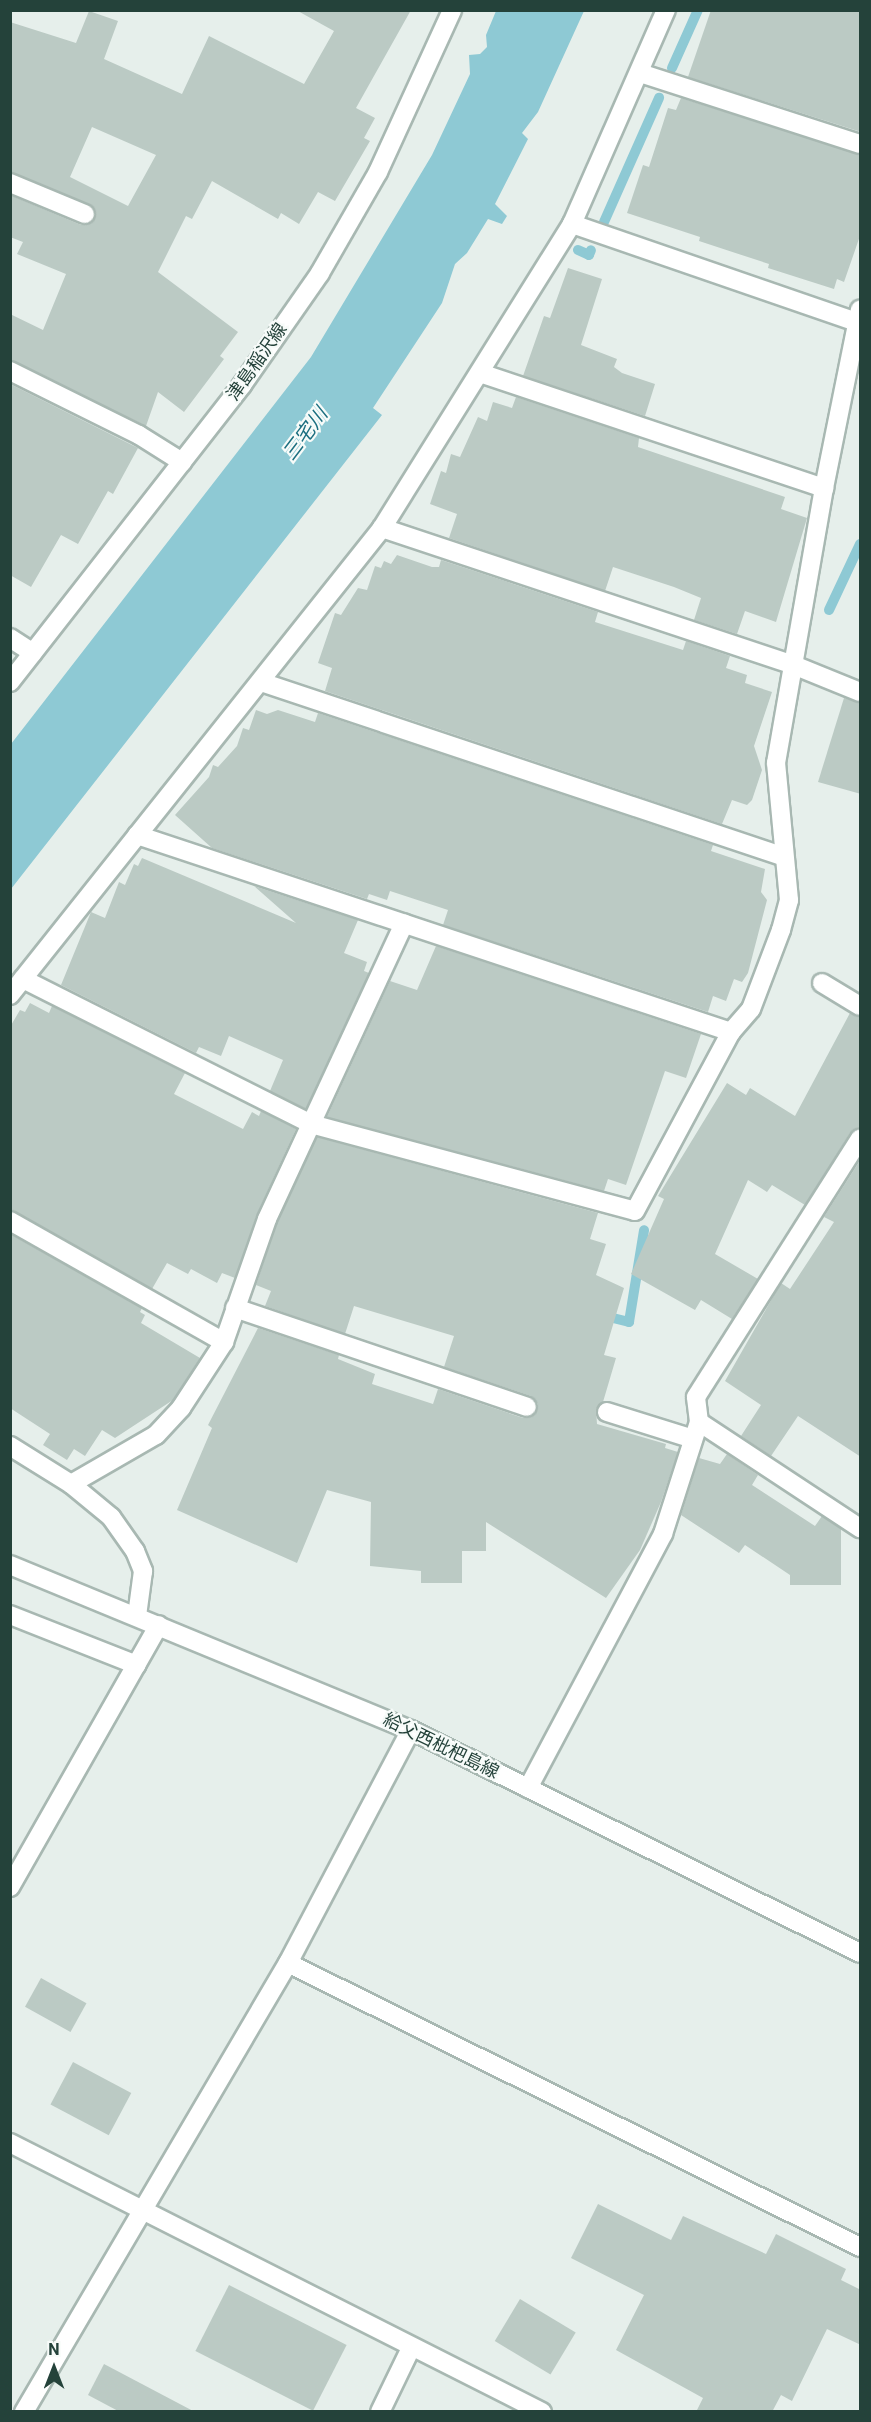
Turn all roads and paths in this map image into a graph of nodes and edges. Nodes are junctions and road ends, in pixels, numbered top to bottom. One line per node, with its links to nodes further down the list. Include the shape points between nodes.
1 (452, 10): 11 (street, 津島稲沢線, via 378,172 320,273 242,385)
2 (666, 10): 3 (street)
3 (640, 73): 4 (street); 7 (street)
4 (861, 144)
5 (10, 183): 6 (street)
6 (85, 214)
7 (572, 224): 8 (street); 10 (street)
8 (859, 318): 12 (street)
9 (10, 371): 11 (street, via 139,435)
10 (480, 373): 12 (street); 13 (street)
11 (182, 462): 15 (street, 津島稲沢線)
12 (824, 488): 16 (street)
13 (382, 528): 16 (street); 18 (street)
14 (10, 638): 15 (street)
15 (33, 653): 17 (street, 津島稲沢線)
16 (796, 666): 19 (street); 21 (street, via 776,763)
17 (10, 682)
18 (261, 682): 20 (street); 21 (street)
19 (861, 692)
20 (138, 835): 22 (street); 23 (street)
21 (782, 856): 27 (street, via 789,900 781,930 751,1009)
22 (404, 924): 27 (street); 28 (street)
23 (23, 978): 25 (street); 28 (street)
24 (822, 983): 26 (street)
25 (10, 995)
26 (861, 1006)
27 (731, 1032): 28 (street, via 635,1211)
28 (311, 1124): 31 (street, via 267,1219)
29 (861, 1139): 35 (street, via 696,1396)
30 (10, 1221): 32 (street)
31 (235, 1308): 32 (street); 33 (street)
32 (224, 1342): 37 (street, via 180,1408 156,1435)
33 (527, 1407)
34 (607, 1412): 35 (street)
35 (696, 1431): 38 (street); 45 (street, via 663,1534)
36 (10, 1446): 37 (street)
37 (71, 1484): 41 (street, via 111,1517 135,1551 143,1571)
38 (857, 1519)
39 (10, 1565): 41 (street, 給父西枇杷島線)
40 (10, 1616): 43 (street)
41 (137, 1616): 42 (street, 給父西枇杷島線)
42 (159, 1625): 43 (street); 44 (street, 給父西枇杷島線)
43 (137, 1665): 46 (street)
44 (411, 1730): 45 (street, 給父西枇杷島線); 48 (street)
45 (528, 1788): 47 (street, 給父西枇杷島線)
46 (10, 1887)
47 (861, 1953)
48 (288, 1963): 50 (street); 51 (street)
49 (10, 2143): 50 (street)
50 (142, 2210): 52 (street); 53 (street)
51 (861, 2247)
52 (411, 2348): 54 (street); 55 (street)
53 (24, 2412)
54 (380, 2412)
55 (542, 2412)

